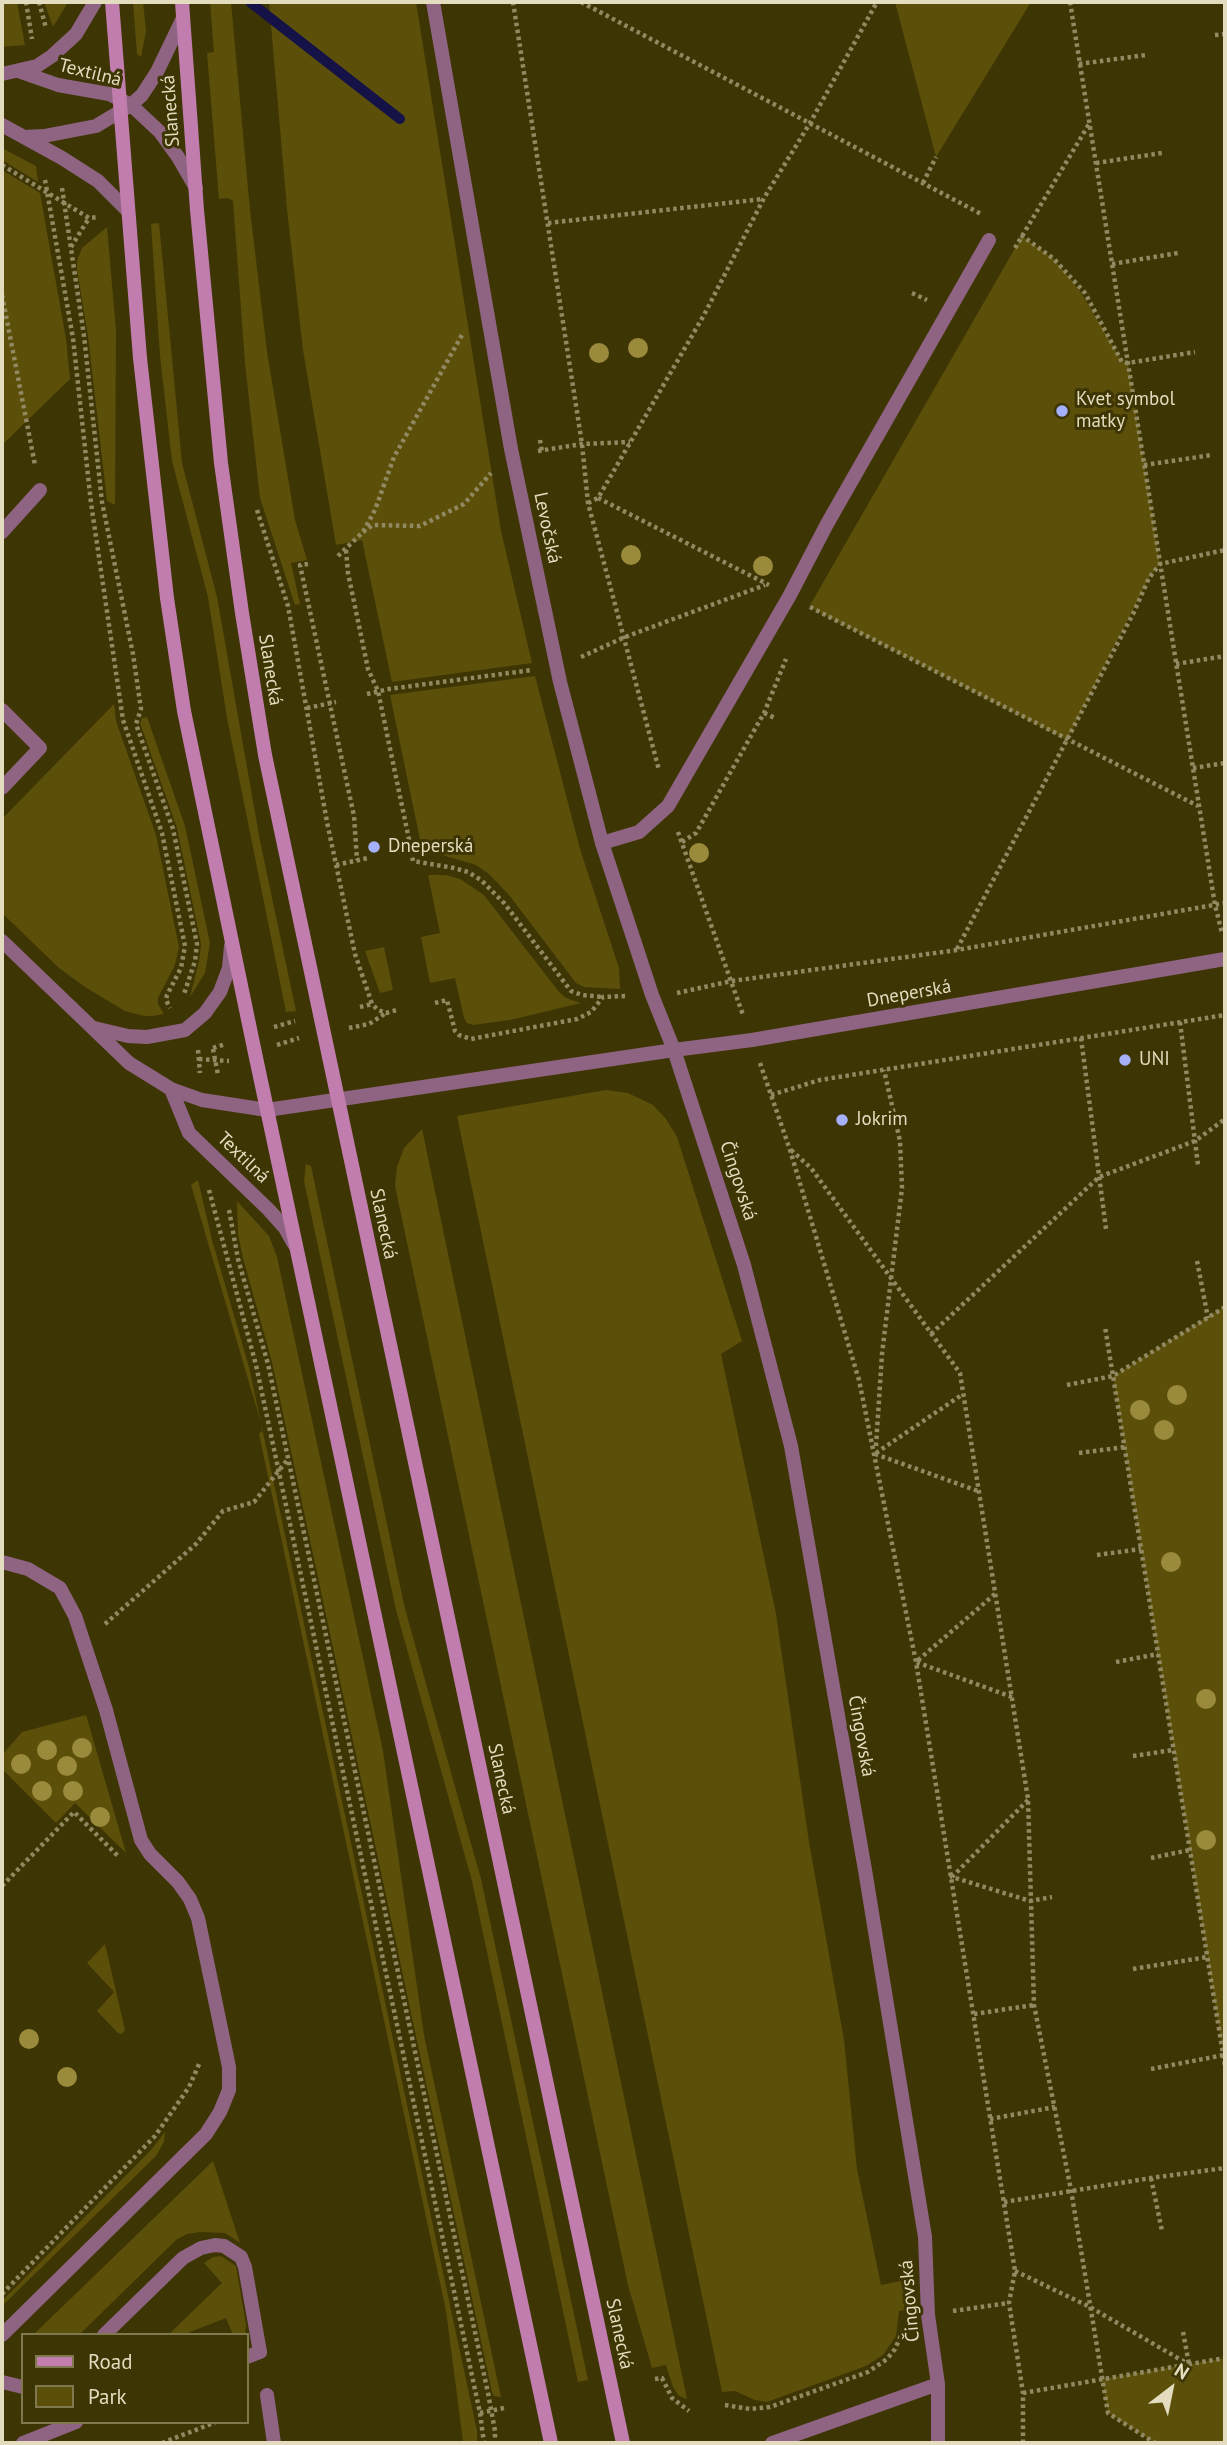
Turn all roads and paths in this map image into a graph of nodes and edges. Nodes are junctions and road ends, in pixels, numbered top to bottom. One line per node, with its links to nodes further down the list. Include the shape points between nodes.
1 (26, 2): 15 (path)
2 (39, 2): 12 (path)
3 (95, 2): 18 (street, Textilná, via 65,46 37,66)
4 (112, 2): 20 (main road)
5 (182, 2): 11 (main road, Slanecká)
6 (433, 2): 46 (street, Levočská)
7 (513, 2): 39 (path)
8 (582, 2): 21 (path)
9 (877, 2): 21 (path)
10 (1070, 2): 17 (path)
11 (183, 18): 20 (street, via 142,95); 31 (main road, Slanecká)
12 (48, 33)
13 (1225, 34): 14 (path)
14 (1215, 36)
15 (33, 42)
16 (1146, 55): 17 (path)
17 (1079, 64): 26 (path)
18 (18, 71): 19 (street, Textilná); 20 (street, Textilná, via 99,92)
19 (2, 74)
20 (124, 106): 23 (street, via 96,126); 31 (street, Textilná, via 160,132); 35 (main road)
21 (810, 123): 30 (path); 33 (path)
22 (2, 125): 23 (street)
23 (25, 136): 35 (street, via 97,181)
24 (1162, 153): 26 (path)
25 (936, 157): 30 (path)
26 (1096, 163): 44 (path)
27 (2, 165): 32 (path)
28 (43, 170): 32 (path)
29 (61, 180): 34 (path)
30 (923, 183): 38 (path)
31 (196, 188): 116 (main road, Slanecká, via 221,463 242,613 265,755)
32 (47, 192): 34 (path); 111 (path, via 73,338 91,503 124,720 162,833 186,946 166,1000)
33 (764, 198): 39 (path); 52 (path)
34 (64, 202): 37 (path); 42 (path)
35 (128, 211): 98 (main road, via 139,358 167,598 184,711)
36 (103, 217): 37 (path)
37 (89, 218): 42 (path)
38 (989, 218)
39 (548, 223): 53 (path)
40 (1011, 230): 50 (path, via 1054,259 1085,293 1122,362)
41 (989, 240): 70 (street)
42 (70, 249): 106 (path, via 102,502 141,709 136,724 173,829 197,944)
43 (1178, 253): 44 (path)
44 (1112, 264): 50 (path)
45 (2, 295): 48 (path)
46 (484, 296): 54 (street, Levočská); 63 (path, via 394,457)
47 (2, 335): 48 (path)
48 (10, 339): 58 (path)
49 (1195, 352): 50 (path)
50 (1128, 363): 57 (path)
51 (540, 440): 55 (path)
52 (631, 442): 53 (path); 59 (path)
53 (582, 444): 55 (path); 61 (path)
54 (511, 449): 55 (path); 63 (path, via 464,504 420,526 373,525); 73 (street, Levočská)
55 (542, 452)
56 (1212, 455): 57 (path)
57 (1144, 466): 68 (path)
58 (40, 490): 62 (street)
59 (598, 498): 61 (path); 69 (path)
60 (253, 500): 79 (path, via 288,606)
61 (588, 503): 71 (path)
62 (2, 532)
63 (363, 532): 64 (path)
64 (346, 550): 66 (path); 75 (path, via 368,669)
65 (1225, 550): 68 (path)
66 (338, 556)
67 (308, 564): 78 (path, via 300,565)
68 (1160, 564): 74 (path); 83 (path)
69 (767, 584): 70 (path); 71 (path)
70 (790, 595): 83 (path); 87 (street)
71 (625, 638): 73 (path); 87 (path)
72 (1225, 656): 74 (path)
73 (556, 663): 75 (path); 89 (street, Levočská)
74 (1176, 664): 85 (path)
75 (378, 691): 76 (path); 90 (path)
76 (367, 694)
77 (336, 702): 78 (path)
78 (329, 704): 79 (path); 93 (path, via 355,816)
79 (307, 708): 94 (path)
80 (2, 710): 86 (street, via 40,748)
81 (764, 713): 82 (path)
82 (775, 718)
83 (1067, 740): 88 (path); 100 (path)
84 (1225, 763): 85 (path)
85 (1193, 768): 88 (path)
86 (2, 788)
87 (668, 806): 89 (street, via 639,832); 102 (path)
88 (1199, 807): 96 (path)
89 (602, 843): 103 (street, Levočská)
90 (411, 849): 91 (path); 104 (path, via 413,860 468,872 481,880 571,991)
91 (399, 852)
92 (368, 858): 93 (path)
93 (357, 860): 94 (path)
94 (336, 865): 108 (path, via 355,954)
95 (1225, 903): 96 (path)
96 (1215, 905): 99 (path); 100 (path)
97 (2, 941): 115 (street, Textilná)
98 (231, 942): 115 (street, via 229,968 220,992 185,1030 147,1037); 124 (main road)
99 (1225, 946)
100 (957, 950): 102 (path)
101 (1225, 959): 119 (street, Dneperská)
102 (732, 981): 103 (path); 119 (path)
103 (652, 995): 123 (street, Levočská)
104 (603, 997): 105 (path); 107 (path, via 591,1012 576,1018 471,1039 455,1031 447,1000)
105 (617, 997)
106 (182, 1000)
107 (435, 1003)
108 (372, 1004): 109 (path); 112 (path)
109 (360, 1007)
110 (397, 1010): 112 (path)
111 (171, 1011)
112 (386, 1013): 116 (path, via 369,1024)
113 (1225, 1015): 114 (path)
114 (1180, 1022): 118 (path); 135 (path)
115 (89, 1026): 130 (street, Textilná, via 129,1063)
116 (323, 1033): 124 (path); 132 (main road, Slanecká)
117 (211, 1038): 121 (path)
118 (1081, 1038): 128 (path); 138 (path)
119 (752, 1040): 123 (street, Dneperská); 131 (path)
120 (225, 1045): 121 (path)
121 (213, 1048): 126 (path)
122 (198, 1049): 125 (path)
123 (674, 1050): 132 (street, Dneperská); 196 (street, Čingovská, via 744,1265 791,1446 925,2237)
124 (255, 1053): 126 (path); 133 (main road)
125 (199, 1059): 126 (path); 127 (path)
126 (215, 1061): 129 (path)
127 (200, 1069)
128 (884, 1070): 131 (path, via 820,1080); 144 (path, via 900,1141 902,1188)
129 (218, 1075)
130 (171, 1088): 133 (street, Textilná, via 220,1104); 142 (street, Textilná, via 189,1133 270,1210)
131 (771, 1095): 136 (path)
132 (337, 1100): 133 (street, Dneperská); 223 (main road, Slanecká)
133 (267, 1110): 142 (main road)
134 (1225, 1118): 135 (path)
135 (1195, 1141): 137 (path); 138 (path)
136 (790, 1150): 144 (path, via 811,1168); 154 (path, via 859,1380)
137 (1198, 1165)
138 (1100, 1177): 141 (path); 148 (path)
139 (207, 1181): 156 (path)
140 (229, 1202): 155 (path, via 233,1236)
141 (1106, 1229)
142 (297, 1250): 222 (main road)
143 (1197, 1261): 146 (path)
144 (892, 1280): 148 (path); 154 (path)
145 (1225, 1307): 146 (path)
146 (1208, 1318): 149 (path)
147 (1105, 1327): 149 (path)
148 (931, 1334): 151 (path, via 960,1373)
149 (1113, 1376): 150 (path); 152 (path)
150 (1067, 1385)
151 (963, 1394): 154 (path); 157 (path)
152 (1125, 1447): 153 (path); 158 (path)
153 (1079, 1453)
154 (875, 1454): 157 (path); 164 (path)
155 (288, 1458): 156 (path); 212 (path)
156 (279, 1470): 162 (path, via 254,1502 223,1511 196,1544); 214 (path)
157 (979, 1491): 161 (path)
158 (1141, 1549): 159 (path); 163 (path)
159 (1097, 1555)
160 (2, 1562): 162 (street, via 28,1569 60,1588)
161 (995, 1593): 164 (path); 166 (path)
162 (84, 1644): 199 (street, via 141,1840 178,1882 198,1918 226,2045 229,2090 220,2112 192,2150)
163 (1158, 1654): 165 (path); 167 (path)
164 (916, 1662): 166 (path); 173 (path)
165 (1116, 1662)
166 (1012, 1698): 169 (path)
167 (1174, 1750): 168 (path); 170 (path)
168 (1133, 1756)
169 (1028, 1799): 173 (path); 176 (path)
170 (1190, 1850): 172 (path); 177 (path)
171 (120, 1858): 174 (path, via 74,1812)
172 (1151, 1858)
173 (952, 1877): 176 (path); 180 (path)
174 (2, 1886)
175 (1052, 1898): 176 (path)
176 (1030, 1901): 179 (path)
177 (1208, 1957): 178 (path); 181 (path)
178 (1133, 1969)
179 (1034, 2005): 180 (path); 185 (path)
180 (974, 2014): 186 (path)
181 (1224, 2055): 183 (path); 184 (path)
182 (201, 2059): 193 (path, via 189,2087 155,2136)
183 (1225, 2066)
184 (1151, 2069)
185 (1055, 2107): 186 (path); 189 (path)
186 (990, 2119): 190 (path)
187 (1225, 2168): 188 (path)
188 (1151, 2178): 189 (path); 191 (path)
189 (1071, 2190): 190 (path); 195 (path)
190 (1004, 2202): 192 (path)
191 (1162, 2231)
192 (1015, 2271): 194 (path); 195 (path)
193 (2, 2294)
194 (1009, 2303): 196 (path); 208 (path)
195 (1090, 2307): 202 (path); 204 (path)
196 (928, 2315): 206 (street, Čingovská); 210 (path, via 905,2318 895,2349 868,2372 770,2407)
197 (1184, 2332): 202 (path)
198 (106, 2333): 200 (street, via 183,2258 201,2248 224,2246 241,2257 245,2267 260,2352)
199 (2, 2335)
200 (248, 2357)
201 (1225, 2358): 202 (path)
202 (1189, 2364): 204 (path)
203 (655, 2379): 213 (path, via 662,2378 672,2398)
204 (1102, 2379): 208 (path); 227 (path, via 1108,2413)
205 (2, 2382): 207 (street)
206 (938, 2384): 224 (street); 225 (street, Čingovská)
207 (21, 2387)
208 (1023, 2393): 226 (path)
209 (267, 2395): 219 (street)
210 (725, 2405)
211 (504, 2408): 212 (path)
212 (491, 2411): 214 (path); 221 (path)
213 (689, 2411)
214 (480, 2413): 220 (path)
215 (211, 2424): 218 (path)
216 (51, 2427): 217 (street)
217 (23, 2443)
218 (162, 2443)
219 (274, 2443)
220 (484, 2443)
221 (495, 2443)
222 (551, 2443)
223 (623, 2443)
224 (772, 2443)
225 (938, 2443)
226 (1023, 2443)
227 (1155, 2443)

